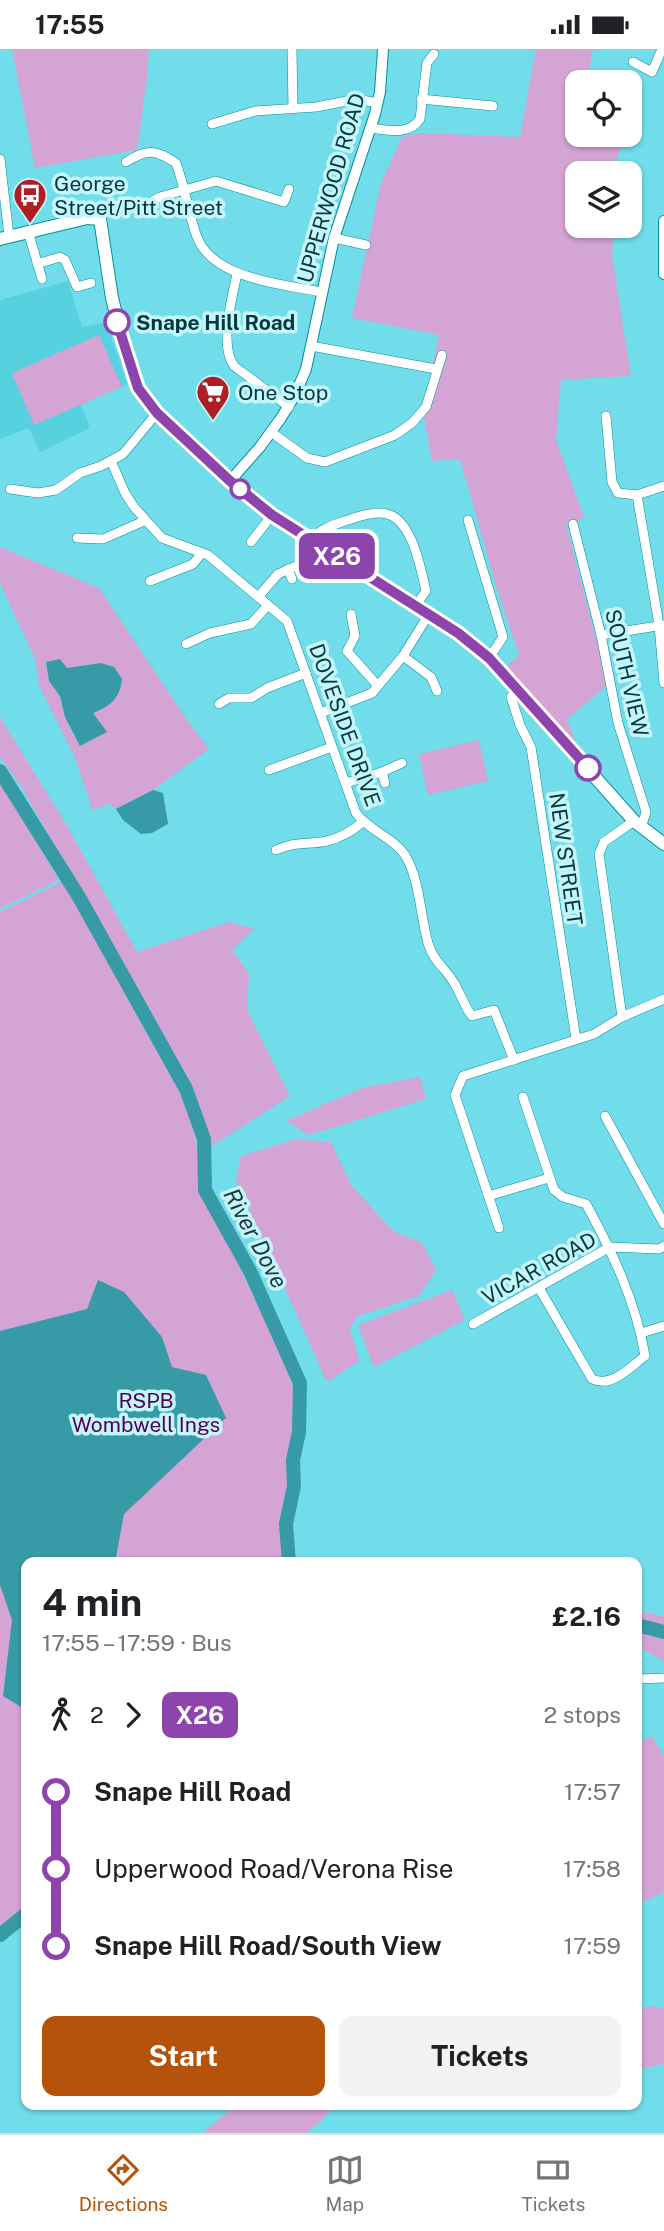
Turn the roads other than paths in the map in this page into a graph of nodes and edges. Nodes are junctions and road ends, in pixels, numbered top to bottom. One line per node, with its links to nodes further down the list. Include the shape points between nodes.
1 (292, 49): 9 (street)
2 (383, 49): 7 (street, UPPERWOOD ROAD)
3 (662, 49): 5 (street, via 652,72)
4 (434, 54): 6 (street, via 427,63)
5 (633, 62)
6 (421, 99): 8 (street); 11 (street, via 419,119 411,128)
7 (377, 103): 9 (street, via 357,99); 11 (street, UPPERWOOD ROAD)
8 (493, 106)
9 (293, 108): 10 (street, via 255,111)
10 (212, 124)
11 (370, 128): 20 (street, UPPERWOOD ROAD)
12 (0, 159): 19 (street)
13 (126, 162): 15 (street, via 141,153 158,152 176,163)
14 (289, 189): 15 (street, via 284,202 216,181)
15 (186, 190): 16 (street); 23 (street, via 197,239 213,260)
16 (142, 207)
17 (664, 221): 24 (street)
18 (28, 231): 19 (main road); 22 (street); 32 (main road, via 100,219 124,349 138,388)
19 (4, 237)
20 (334, 238): 21 (street); 27 (street, UPPERWOOD ROAD)
21 (366, 245)
22 (37, 264): 25 (street); 26 (street, via 60,257 77,286)
23 (237, 274): 27 (street); 31 (street, via 230,305 229,359)
24 (664, 274)
25 (42, 279)
26 (91, 283)
27 (321, 292): 28 (street, UPPERWOOD ROAD)
28 (311, 346): 30 (street); 31 (street, UPPERWOOD ROAD)
29 (442, 355): 30 (street)
30 (436, 369): 34 (street, via 426,407 411,423 395,435 325,462 307,458)
31 (289, 407): 34 (street, UPPERWOOD ROAD)
32 (157, 413): 35 (street, via 129,448); 36 (main road)
33 (606, 416): 39 (street, via 612,482 618,493)
34 (271, 432): 36 (street, UPPERWOOD ROAD)
35 (111, 461): 38 (street, via 80,473 56,490); 42 (street, DOVESIDE DRIVE)
36 (230, 481): 40 (main road)
37 (664, 486): 39 (street)
38 (10, 489)
39 (637, 495): 55 (street)
40 (272, 515): 45 (main road); 46 (street)
41 (468, 520): 59 (street, via 503,637)
42 (144, 521): 44 (street, via 103,539); 47 (street, DOVESIDE DRIVE, via 162,538)
43 (573, 524): 56 (street, SOUTH VIEW)
44 (77, 538)
45 (311, 540): 52 (main road); 52 (street, via 319,530 357,517 386,513 397,519 408,534 426,591)
46 (251, 542)
47 (202, 553): 49 (street, via 193,564); 50 (street, DOVESIDE DRIVE)
48 (292, 579): 50 (street, via 293,567 278,574)
49 (149, 581)
50 (258, 597): 51 (street, DOVESIDE DRIVE)
51 (268, 605): 57 (street, via 251,624); 60 (street, DOVESIDE DRIVE, via 287,621)
52 (416, 605): 54 (main road)
53 (351, 614): 62 (street, via 355,636 347,651)
54 (429, 614): 58 (street); 59 (main road)
55 (662, 625): 56 (street); 61 (street)
56 (601, 635): 74 (street, SOUTH VIEW, via 618,723 646,812)
57 (186, 644)
58 (403, 656): 62 (street); 63 (street, via 431,677)
59 (489, 658): 64 (main road)
60 (306, 673): 65 (street, via 251,698 229,698); 66 (street, DOVESIDE DRIVE)
61 (664, 683)
62 (377, 686): 66 (street, via 372,693)
63 (437, 691)
64 (517, 691): 74 (main road); 79 (street, NEW STREET, via 511,697 531,747)
65 (219, 704)
66 (321, 713): 67 (street, DOVESIDE DRIVE)
67 (332, 747): 69 (street); 71 (street, DOVESIDE DRIVE)
68 (401, 763): 70 (street)
69 (269, 770)
70 (382, 772): 71 (street); 72 (street)
71 (346, 782): 73 (street, DOVESIDE DRIVE)
72 (385, 783)
73 (363, 822): 76 (street, via 348,834 327,841 291,843); 80 (street, DOVESIDE DRIVE, via 405,856 436,963 450,977 472,1016 494,1010)
74 (637, 824): 75 (main road); 78 (street, via 604,842 599,854)
75 (663, 846)
76 (276, 850)
77 (664, 999): 78 (street)
78 (622, 1017): 79 (street)
79 (576, 1039): 80 (street)
80 (514, 1059): 84 (street, via 463,1076 455,1095)
81 (523, 1097): 83 (street)
82 (605, 1116): 85 (street)
83 (550, 1178): 84 (street); 87 (street, via 563,1197 586,1204)
84 (488, 1196): 86 (street)
85 (664, 1224)
86 (499, 1229)
87 (610, 1247): 88 (street, VICAR ROAD); 89 (street, VICAR ROAD); 92 (street)
88 (664, 1247)
89 (539, 1288): 90 (street, VICAR ROAD); 92 (street, via 592,1379 601,1383 611,1381 645,1356)
90 (473, 1324)
91 (664, 1326): 92 (street)
92 (641, 1333)
93 (664, 1678): 94 (street)
94 (642, 1679)

